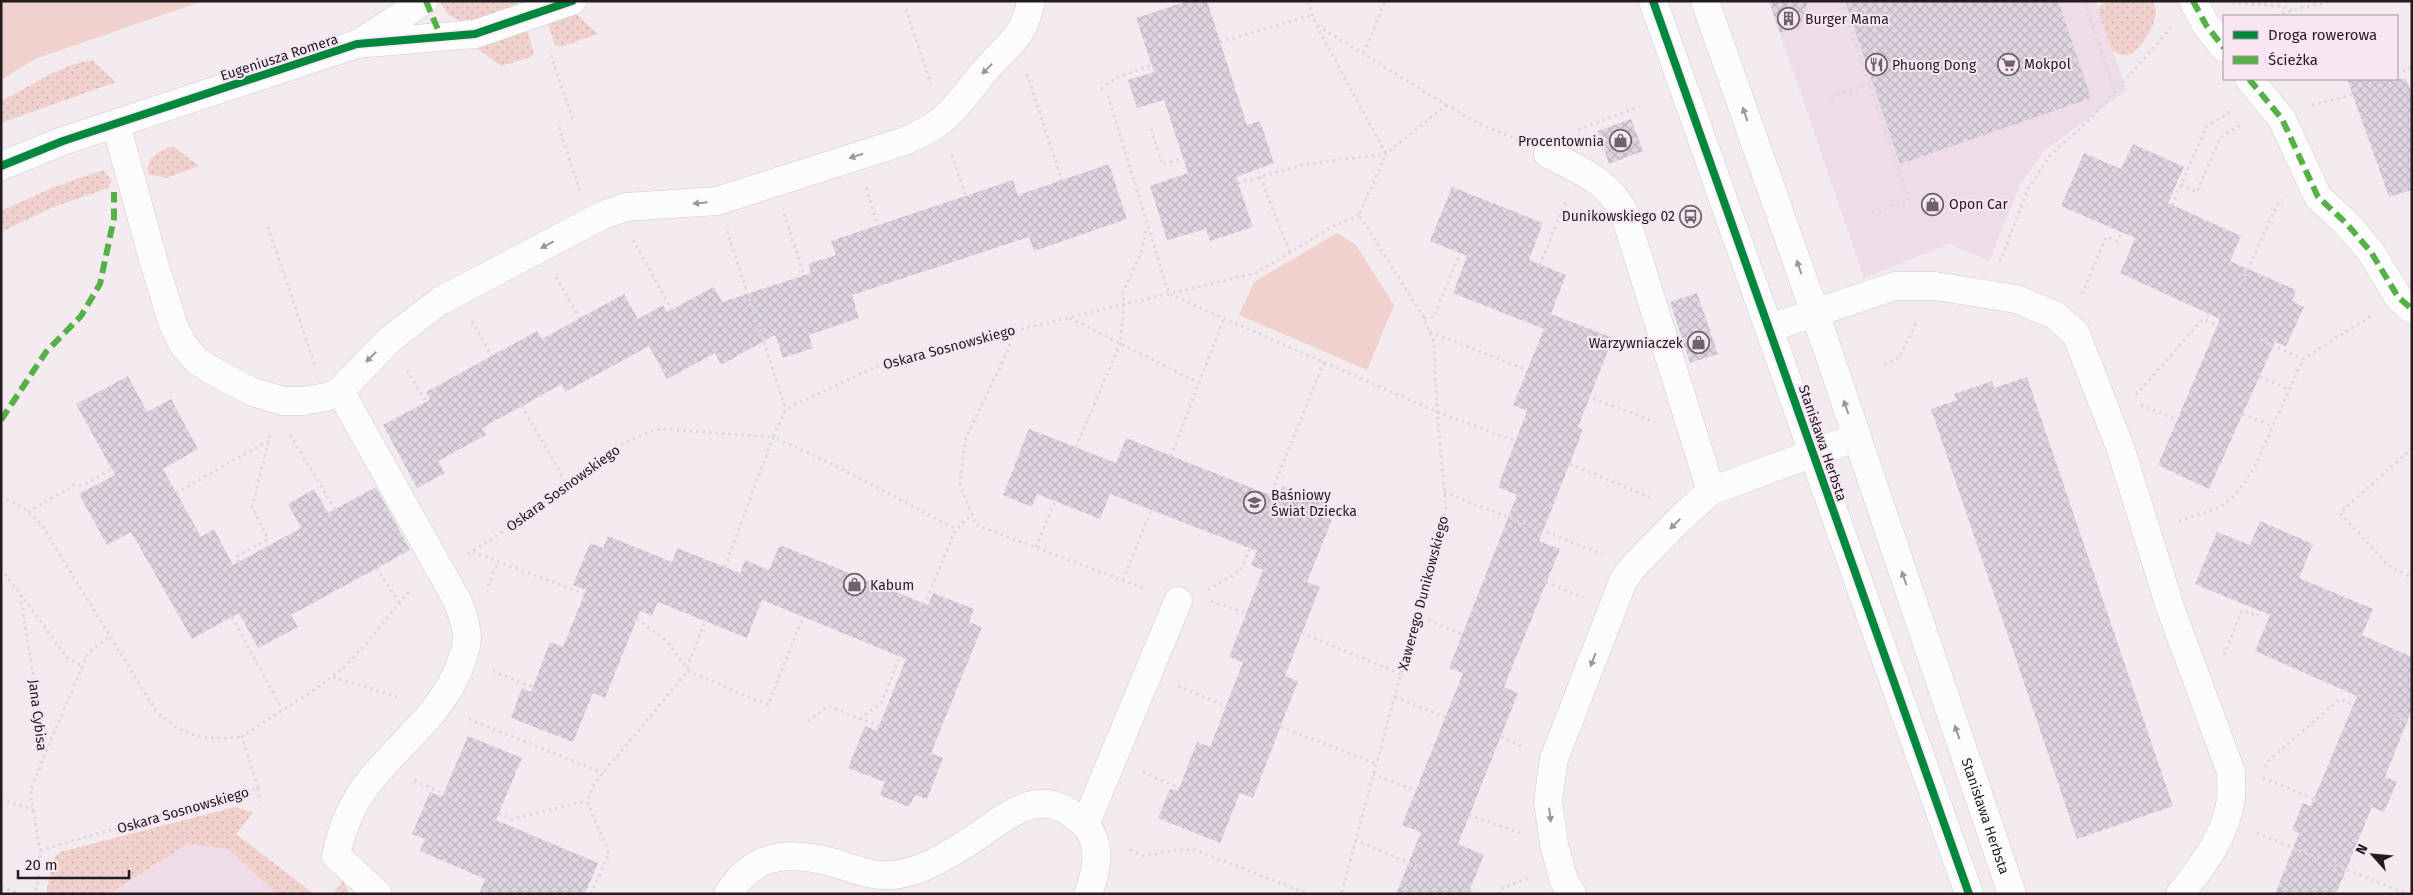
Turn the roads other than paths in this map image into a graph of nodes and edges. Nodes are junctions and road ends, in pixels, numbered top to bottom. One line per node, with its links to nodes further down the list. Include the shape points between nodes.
1 (425, 1): 7 (street); 8 (street, Eugeniusza Romera)
2 (572, 1): 7 (street, Eugeniusza Romera, via 475,34)
3 (1031, 1): 17 (street, one-way to 17, via 1028,16 1013,42 941,122 905,141 717,201 626,207 603,215 440,301 371,356)
4 (1653, 1): 16 (street, Stanisława Herbsta)
5 (1706, 1): 15 (street, Stanisława Herbsta, one-way to 5)
6 (2193, 2): 9 (street)
7 (442, 37): 8 (street, Eugeniusza Romera)
8 (357, 44): 11 (street, Eugeniusza Romera)
9 (2223, 47)
10 (2265, 99): 14 (street, via 2318,197 2371,252 2398,297)
11 (116, 124): 13 (street, Eugeniusza Romera); 17 (street, via 154,263 174,327 184,346 211,370 254,392 283,401 304,401)
12 (1548, 154): 20 (street, via 1578,169 1616,196 1624,212)
13 (1, 166)
14 (2412, 310)
15 (1815, 313): 16 (street); 18 (street, Stanisława Herbsta, one-way to 15); 29 (street, via 1895,286 1935,286 2016,299 2055,315 2076,334 2102,398 2171,610 2231,772 2231,798 2226,820 2214,847)
16 (1770, 328): 19 (street, Stanisława Herbsta)
17 (333, 394): 23 (street, via 440,570 465,621 466,643 453,683 437,708 364,788 340,835 336,856)
18 (1856, 437): 19 (street); 28 (street, Stanisława Herbsta, one-way to 18)
19 (1814, 453): 20 (street); 27 (street, Stanisława Herbsta)
20 (1712, 491): 26 (street, one-way to 26, via 1632,567 1623,581 1554,759 1548,800 1554,844 1564,881)
21 (1178, 601): 22 (street)
22 (1085, 825): 24 (street, via 1058,806 1028,806 1011,812 927,866 893,875 858,871 813,858 784,857 760,862 737,879); 25 (street, via 1097,847 1097,861)
23 (378, 894)
24 (728, 894)
25 (1088, 894)
26 (1572, 894)
27 (1969, 894)
28 (2012, 894)
29 (2180, 894)

